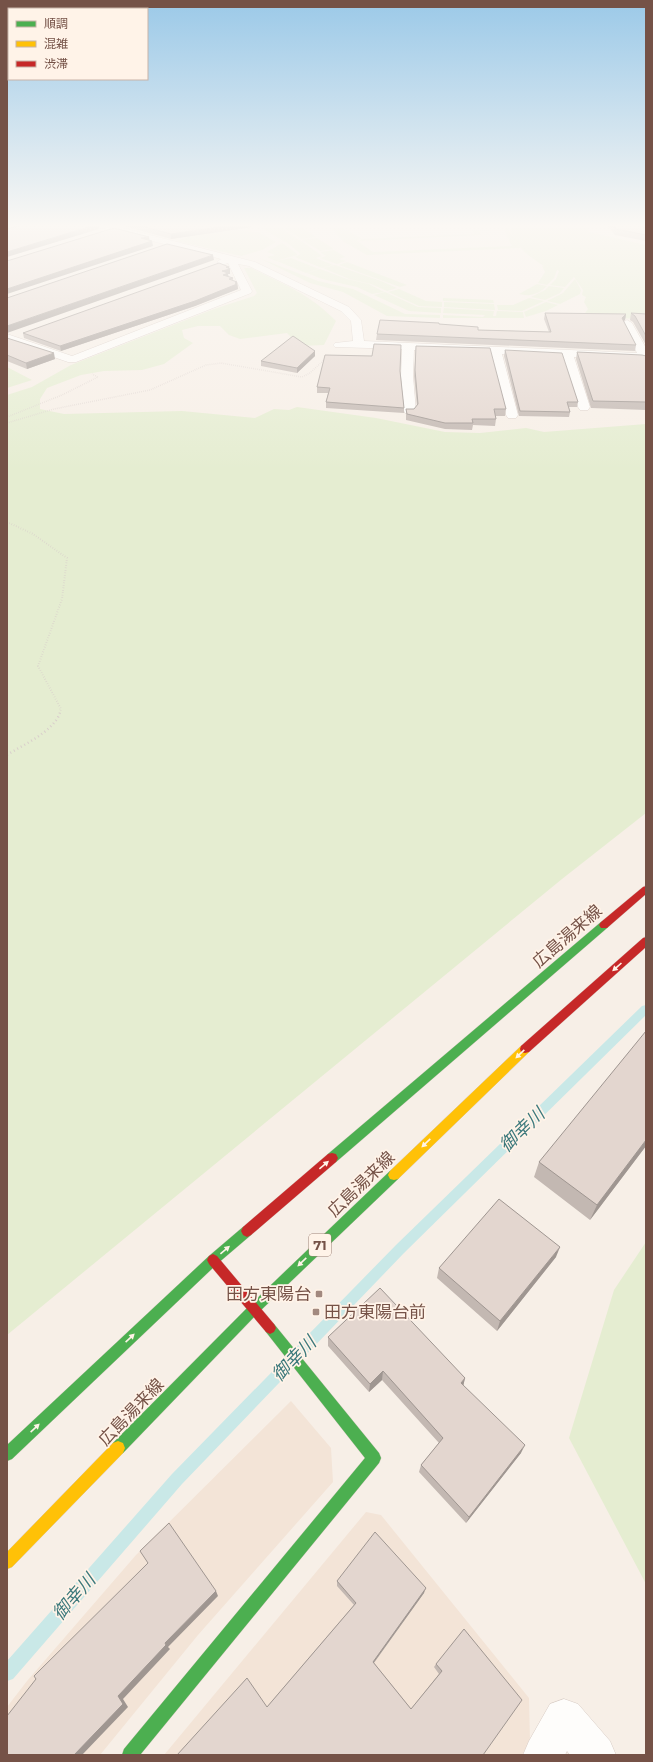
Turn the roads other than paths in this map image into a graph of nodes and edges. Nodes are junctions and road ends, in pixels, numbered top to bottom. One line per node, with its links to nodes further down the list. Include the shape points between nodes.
1 (208, 306): 5 (street, via 72,360)
2 (339, 306): 6 (street, via 356,320)
3 (627, 323): 11 (street)
4 (24, 333): 5 (street)
5 (8, 338)
6 (359, 344): 7 (street); 8 (street)
7 (339, 345)
8 (408, 347): 9 (street); 13 (street)
9 (496, 351): 10 (street); 14 (street)
10 (567, 353): 11 (street); 12 (street)
11 (646, 358)
12 (584, 407)
13 (410, 411)
14 (512, 415)
15 (646, 889): 17 (main road, 広島湯来線, one-way to 15)
16 (646, 941): 18 (main road, 広島湯来線 / 71, one-way to 18, via 528,1046)
17 (213, 1260): 18 (main road); 19 (main road, 広島湯来線, one-way to 17)
18 (255, 1308): 20 (main road, 広島湯来線 / 71); 21 (main road, via 374,1458)
19 (7, 1454)
20 (7, 1562)
21 (130, 1755)
22 (543, 1755): 23 (street, via 564,1718)
23 (596, 1755)

